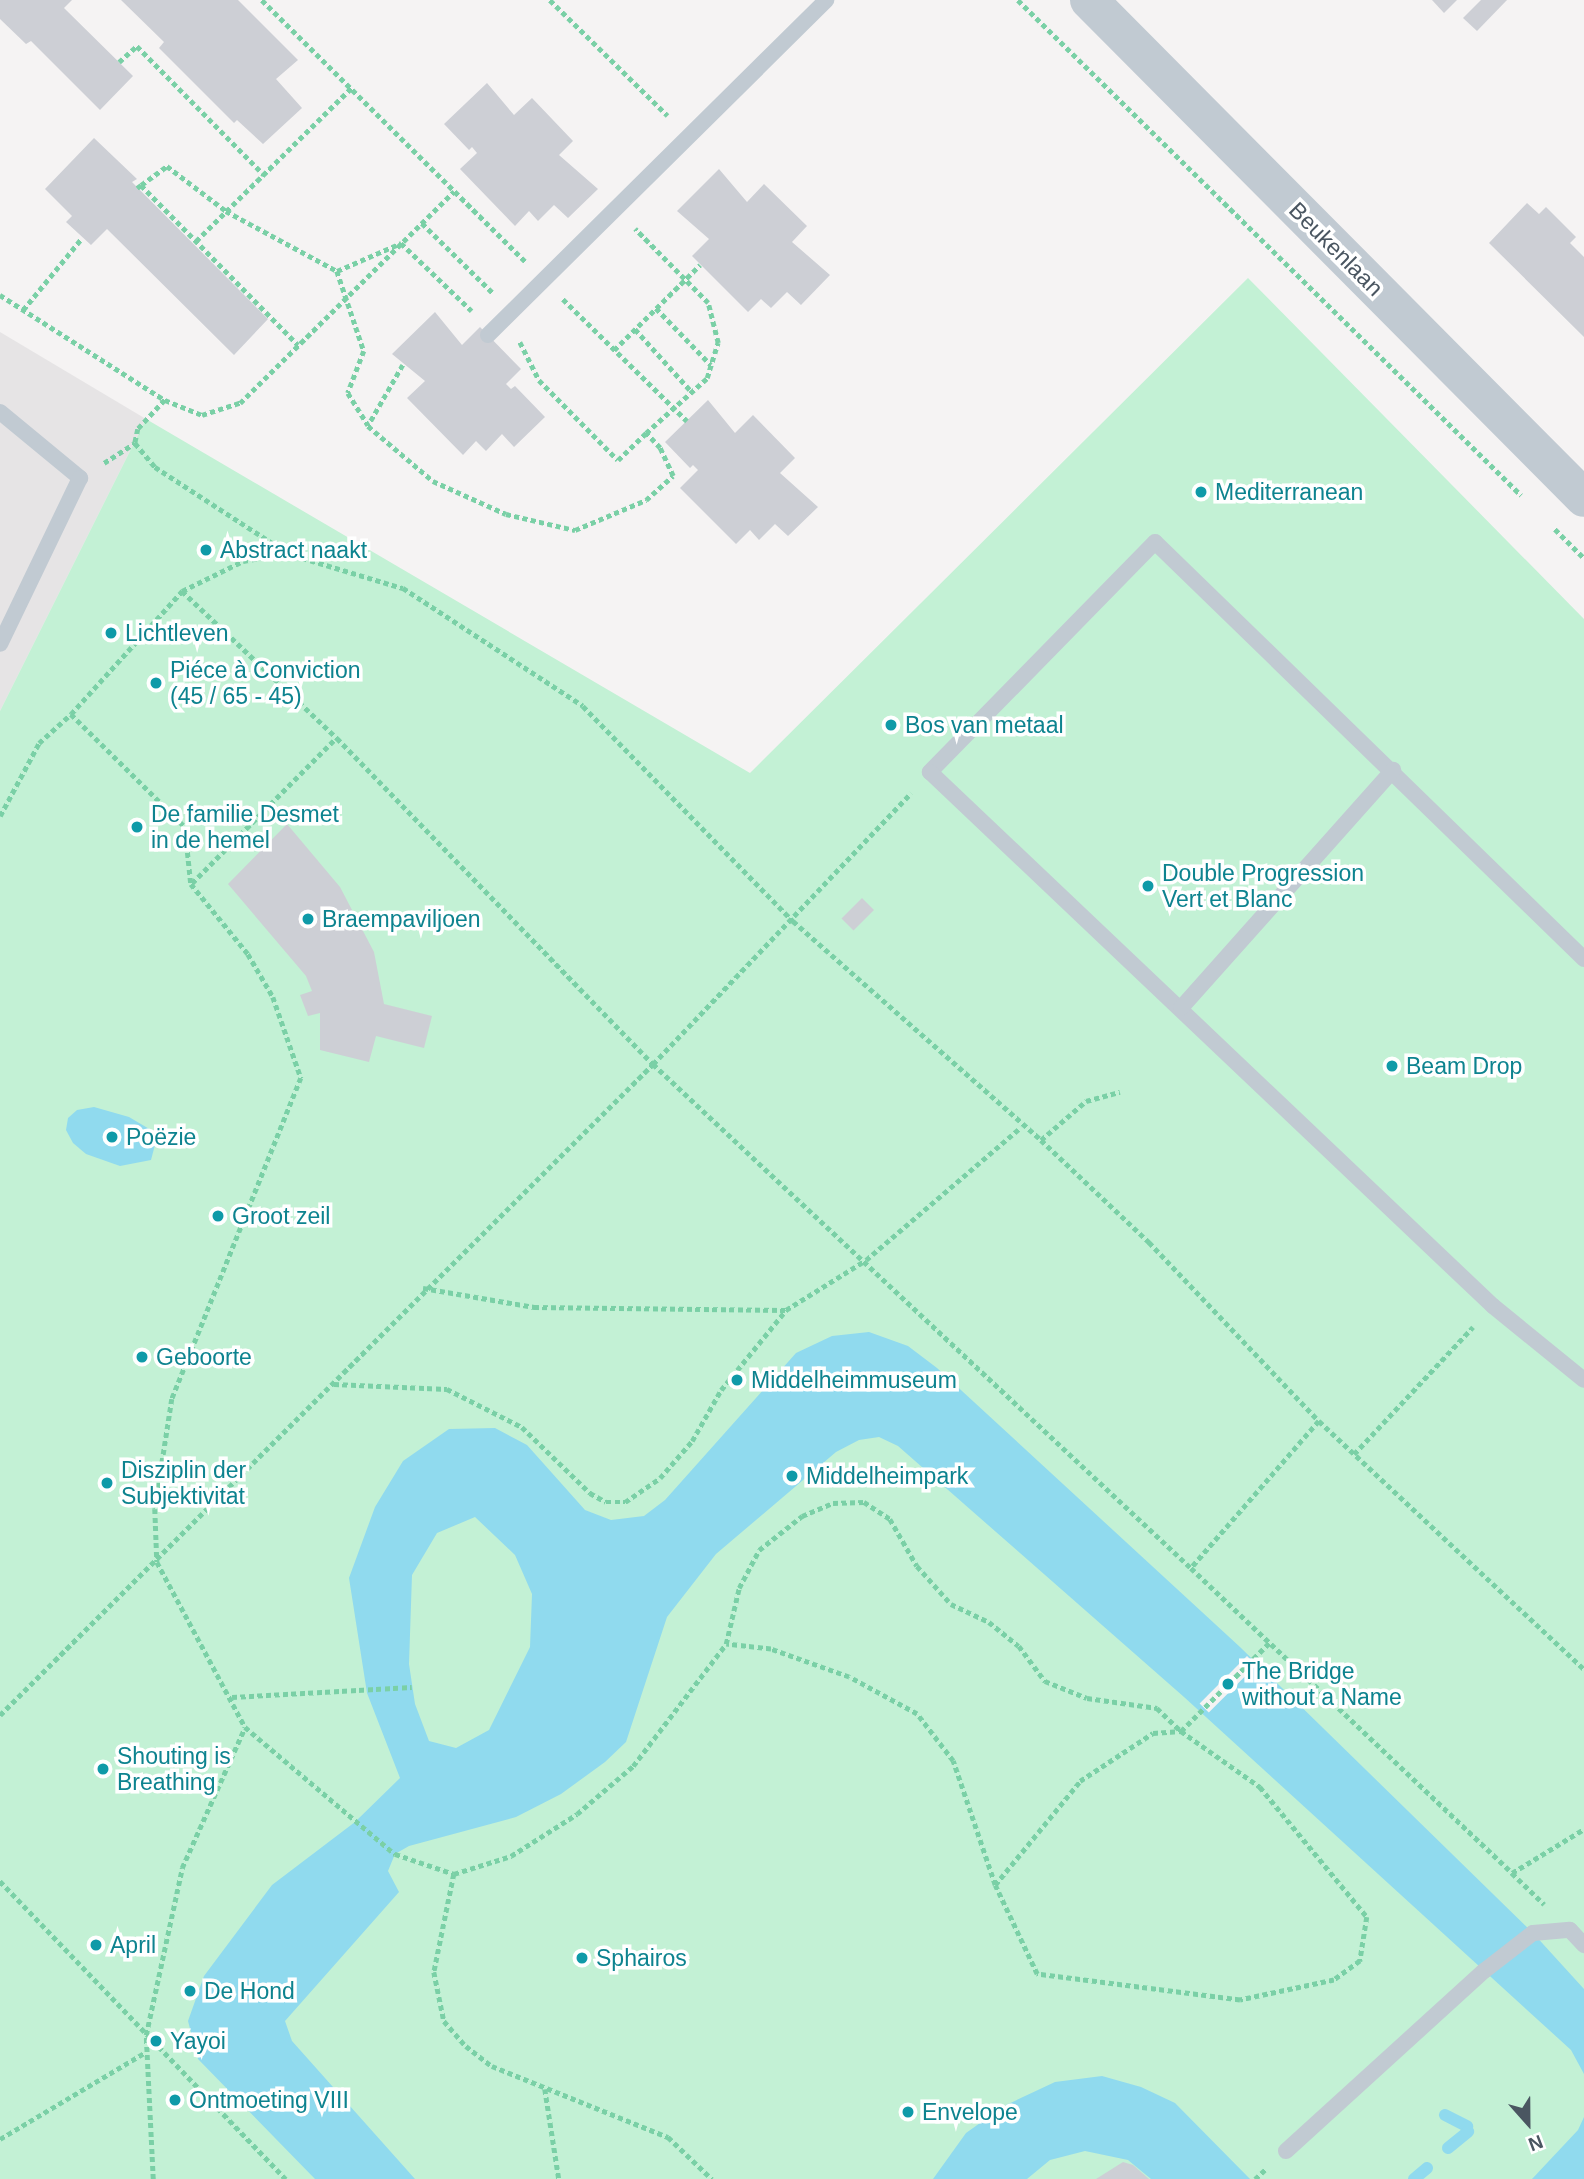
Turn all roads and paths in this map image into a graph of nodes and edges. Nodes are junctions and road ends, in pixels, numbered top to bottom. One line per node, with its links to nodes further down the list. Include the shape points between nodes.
1 (262, 0): 7 (path)
2 (550, 0): 8 (path)
3 (826, 0): 8 (lane)
4 (1018, 0): 42 (path)
5 (1089, 0): 41 (street, Beukenlaan)
6 (119, 62): 9 (path, via 137,46)
7 (351, 88): 9 (path); 10 (path)
8 (689, 136): 11 (lane)
9 (264, 175): 12 (path)
10 (454, 191): 13 (path); 19 (path)
11 (615, 208): 19 (lane); 20 (path)
12 (226, 211): 15 (path); 15 (path, via 167,166 139,186); 18 (path)
13 (422, 223): 16 (path); 25 (path)
14 (82, 238): 24 (path)
15 (196, 241): 28 (path)
16 (401, 243): 18 (path); 22 (path); 27 (path)
17 (700, 265): 20 (path)
18 (337, 271): 22 (path)
19 (543, 279): 25 (lane); 29 (path)
20 (684, 279): 23 (path); 31 (path, via 708,303 718,343)
21 (0, 295): 24 (path)
22 (346, 297): 28 (path); 37 (path, via 364,351 348,393)
23 (656, 308): 26 (path); 31 (path)
24 (23, 310): 33 (path)
25 (512, 311): 27 (lane); 38 (path, via 523,355 539,380 618,460)
26 (635, 329): 29 (path); 32 (path)
27 (491, 333)
28 (298, 345): 33 (path, via 240,403 202,415)
29 (614, 350): 34 (path)
30 (403, 365): 37 (path)
31 (711, 365): 32 (path, via 707,378)
32 (692, 391): 34 (path)
33 (165, 400): 39 (path, via 138,429)
34 (673, 408): 36 (path); 38 (path)
35 (0, 412): 40 (lane)
36 (687, 421)
37 (368, 426): 38 (path, via 433,481 506,514 575,530 646,500 673,476 660,448)
38 (646, 433)
39 (135, 443): 40 (path); 44 (path, via 155,467)
40 (80, 478): 47 (lane)
41 (1584, 498)
42 (1524, 499)
43 (1544, 518): 45 (path)
44 (286, 553): 46 (path, via 243,561); 54 (path, via 403,588 583,706)
45 (1584, 558)
46 (183, 591): 48 (path); 49 (path)
47 (0, 644)
48 (71, 714): 52 (path, via 39,743); 53 (path, via 185,827)
49 (337, 738): 53 (path); 57 (path)
50 (1393, 770): 51 (lane, via 1155,542); 55 (lane); 56 (lane)
51 (930, 772): 54 (path); 56 (lane)
52 (0, 816)
53 (191, 884): 69 (path, via 248,954 273,997 301,1078 172,1399 155,1509)
54 (793, 921): 57 (path); 59 (path)
55 (1584, 959)
56 (1181, 1008): 63 (lane)
57 (653, 1064): 61 (path); 62 (path)
58 (1120, 1093): 60 (path, via 1086,1101)
59 (1021, 1127): 60 (path); 61 (path)
60 (1041, 1140): 67 (path, via 1149,1242)
61 (866, 1260): 64 (path); 70 (path)
62 (423, 1289): 64 (path, via 534,1307); 66 (path)
63 (1493, 1306): 65 (lane); 68 (path)
64 (786, 1310): 66 (path, via 722,1390 692,1441 660,1478 625,1502 606,1502 590,1493 522,1427 447,1389)
65 (1584, 1380)
66 (333, 1384): 69 (path)
67 (1319, 1421): 68 (path); 70 (path)
68 (1354, 1454): 73 (path)
69 (157, 1563): 75 (path); 76 (path)
70 (1191, 1568): 71 (path)
71 (1270, 1642): 78 (path); 79 (path, via 1512,1873)
72 (726, 1644): 78 (path, via 739,1588 759,1550 802,1516 833,1503 864,1502 890,1519 918,1566 951,1604 989,1622 1020,1646 1045,1681 1087,1698 1157,1708); 80 (path, via 633,1766 577,1814 511,1856); 82 (path, via 771,1649 836,1672 917,1714 953,1761)
73 (1584, 1669)
74 (412, 1687): 75 (path)
75 (232, 1697): 77 (path)
76 (0, 1715)
77 (245, 1727): 80 (path, via 395,1854); 84 (path, via 182,1868)
78 (1181, 1731): 82 (path, via 1153,1733 1080,1781); 82 (path, via 1260,1787 1367,1917 1360,1961 1334,1980 1241,2000 1037,1974)
79 (1584, 1829)
80 (454, 1874): 86 (path, via 434,1972 444,2021 492,2066)
81 (0, 1881): 84 (path)
82 (995, 1885)
83 (1584, 1945): 88 (lane, via 1570,1930 1533,1933 1484,1971)
84 (146, 2035): 85 (path); 90 (path)
85 (145, 2052): 87 (path); 89 (path)
86 (545, 2089): 91 (path); 92 (path, via 668,2137)
87 (0, 2139)
88 (1286, 2151)
89 (153, 2179)
90 (286, 2179)
91 (559, 2179)
92 (712, 2179)

